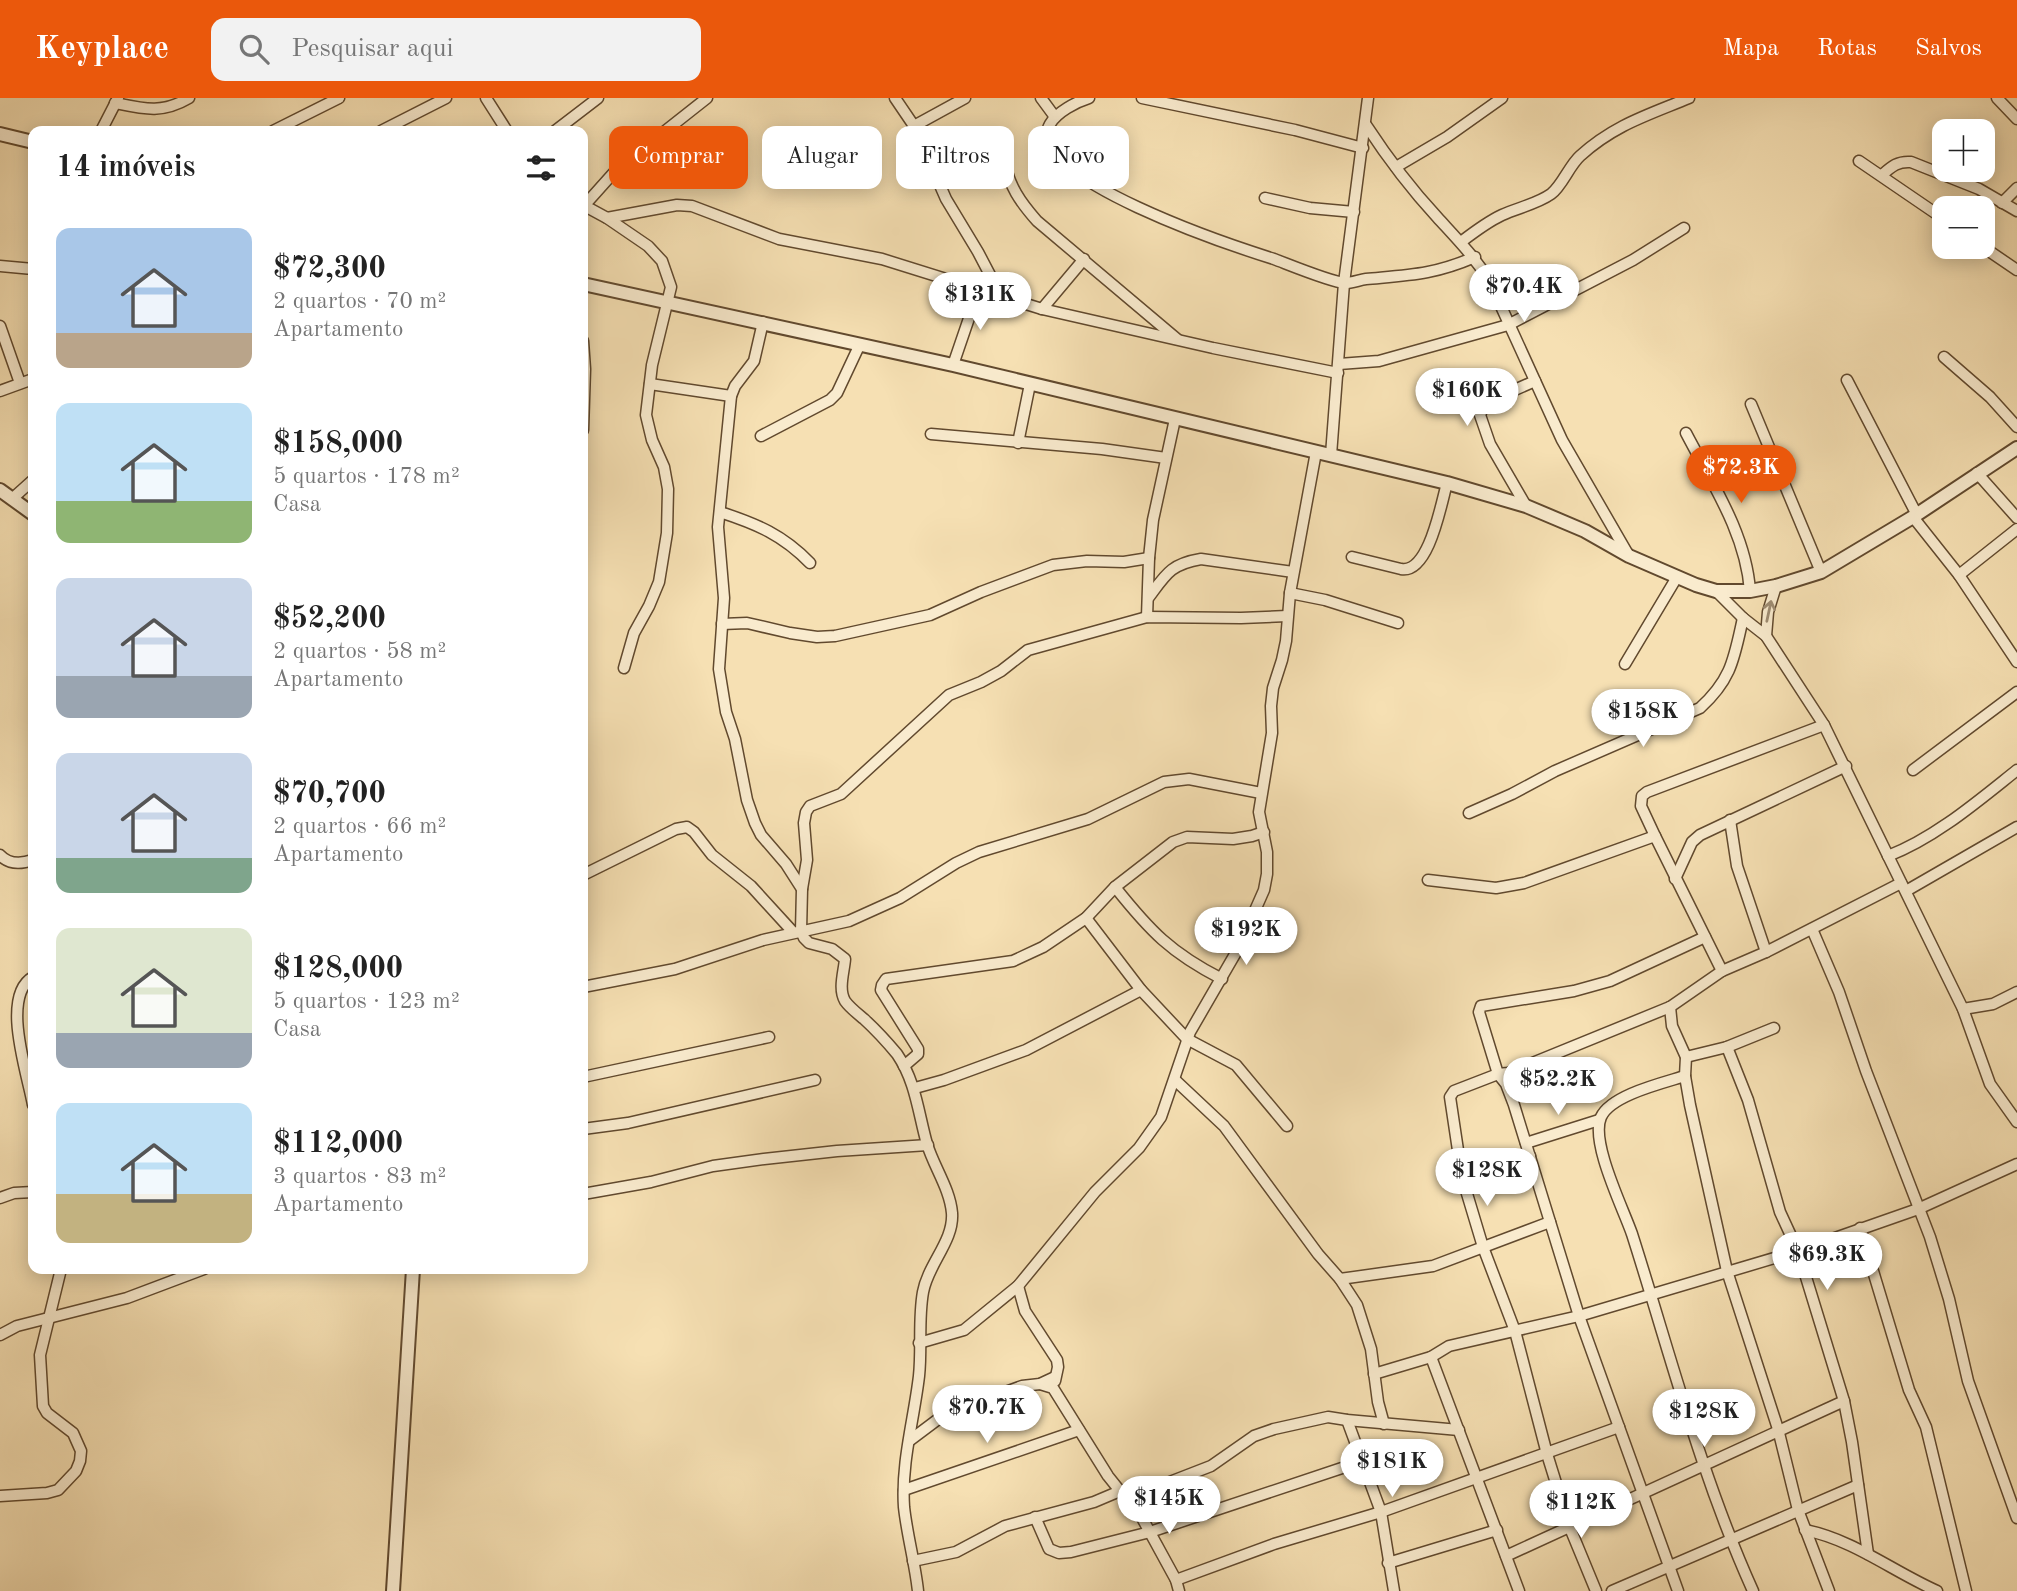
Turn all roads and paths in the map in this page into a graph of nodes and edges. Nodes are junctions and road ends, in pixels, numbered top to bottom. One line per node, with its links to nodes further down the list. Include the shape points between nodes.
1 (189, 98): 16 (street, via 154,110)
2 (339, 98): 21 (street)
3 (446, 98): 22 (street)
4 (598, 98): 24 (street)
5 (707, 98): 37 (street, via 617,169)
6 (895, 98): 25 (street)
7 (965, 98): 26 (street)
8 (1041, 98): 17 (street)
9 (1142, 98): 29 (street)
10 (1368, 98): 19 (street)
11 (1502, 98): 31 (street)
12 (1689, 98): 45 (street, via 1614,130 1574,162 1556,190 1483,225)
13 (1997, 98): 18 (street)
14 (488, 99): 23 (street)
15 (1085, 99): 17 (street)
16 (113, 100): 20 (street)
17 (1055, 117): 52 (street, via 1046,134 1052,148 1067,166 1105,192 1233,246)
18 (2017, 119)
19 (1366, 125): 29 (street); 31 (street)
20 (104, 126)
21 (282, 126)
22 (391, 126)
23 (504, 126)
24 (562, 126)
25 (913, 126)
26 (916, 126)
27 (0, 134): 28 (street)
28 (28, 141)
29 (1363, 148): 42 (street)
30 (1859, 161): 32 (street)
31 (1396, 167): 45 (street)
32 (1882, 175): 38 (street, via 1894,164 1911,162 1961,180); 40 (street)
33 (2017, 188): 38 (street)
34 (942, 189): 55 (street)
35 (1014, 189): 48 (street, via 1037,221)
36 (1265, 198): 42 (street)
37 (588, 201)
38 (2002, 203): 41 (street)
39 (588, 208): 43 (street)
40 (1932, 210)
41 (2017, 211)
42 (1354, 212): 52 (street)
43 (607, 218): 54 (street, via 692,206 779,239 882,260); 56 (street, via 662,261 671,287)
44 (1684, 228): 60 (street)
45 (1461, 242): 47 (street)
46 (1995, 255): 51 (street)
47 (1475, 257): 52 (street, via 1417,276); 60 (street)
48 (1084, 259): 57 (street); 61 (street)
49 (0, 266): 50 (street)
50 (28, 269)
51 (2017, 270)
52 (1344, 283): 65 (street)
53 (588, 285): 56 (street)
54 (979, 289): 55 (street); 64 (street)
55 (1001, 296): 57 (street)
56 (669, 302): 58 (street); 70 (street)
57 (1042, 309): 61 (street)
58 (763, 322): 62 (street); 73 (street, via 754,362)
59 (0, 326): 69 (street)
60 (1508, 326): 65 (street); 68 (street)
61 (1177, 339): 65 (street)
62 (860, 344): 64 (street); 79 (street, via 830,400)
63 (1944, 357): 76 (street)
64 (953, 365): 71 (street)
65 (1339, 368): 83 (street)
66 (1847, 380): 93 (street)
67 (28, 381): 69 (street)
68 (1535, 381): 90 (street, via 1485,403 1480,415 1490,444); 97 (street, via 1562,440)
69 (20, 383): 72 (street)
70 (650, 384): 73 (street); 117 (street, via 646,415 668,489 667,533 659,582 634,633)
71 (1030, 384): 75 (street); 80 (street)
72 (0, 391)
73 (731, 396): 92 (street)
74 (1751, 404): 101 (street)
75 (1175, 419): 82 (street); 84 (street)
76 (2017, 427)
77 (1686, 433): 106 (street, via 1746,557)
78 (931, 435): 80 (street)
79 (761, 436)
80 (1018, 443): 84 (street)
81 (2017, 448): 85 (street)
82 (1316, 452): 83 (street); 100 (street)
83 (1331, 455): 86 (street)
84 (1166, 458): 98 (street)
85 (1977, 473): 93 (street); 94 (street)
86 (1447, 483): 90 (street); 96 (street, via 1428,547 1416,566 1401,569)
87 (28, 484): 89 (street)
88 (0, 490): 89 (street)
89 (13, 498): 91 (street)
90 (1526, 506): 97 (street)
91 (28, 510)
92 (720, 512): 99 (street, via 784,538); 113 (street)
93 (1915, 516): 101 (street); 102 (street)
94 (2017, 518)
95 (2017, 529): 102 (street)
96 (1352, 556)
97 (1629, 556): 103 (street)
98 (1149, 558): 108 (street); 113 (street, via 1054,565 930,615 835,636 790,633 747,622)
99 (810, 564)
100 (1293, 572): 107 (street); 108 (street, via 1194,560 1171,569)
101 (1821, 572): 104 (street)
102 (1959, 575): 115 (street)
103 (1677, 577): 105 (street); 116 (street)
104 (1776, 586): 106 (street); 114 (street, one-way to 104)
105 (1716, 591): 106 (street); 111 (street)
106 (1750, 591)
107 (1290, 593): 109 (street); 112 (street)
108 (1149, 597): 110 (street)
109 (1287, 616): 110 (street); 123 (street)
110 (1147, 617): 137 (street, via 1028,650 1001,671 940,701 841,794 810,806 804,823 807,860)
111 (1743, 618): 114 (street); 124 (street, via 1728,676 1700,708)
112 (1398, 623)
113 (722, 624): 137 (street, via 721,686 747,800 761,835)
114 (1766, 636): 119 (street)
115 (2017, 662)
116 (1625, 664)
117 (624, 668)
118 (2017, 692): 121 (street)
119 (1824, 725): 120 (street); 128 (street, via 1647,792 1641,806)
120 (1846, 766): 125 (street); 130 (street)
121 (1913, 770)
122 (2017, 770): 130 (street, via 1930,835)
123 (1261, 793): 127 (street); 140 (street, via 1189,779 1164,782 1088,819 968,857 900,898 849,921)
124 (1469, 813)
125 (1730, 820): 133 (street, via 1692,842); 142 (street, via 1737,866)
126 (2017, 827): 136 (street)
127 (1264, 832): 135 (street, via 1233,839 1187,837 1173,842); 144 (street, via 1264,890)
128 (1655, 836): 133 (street); 134 (street, via 1524,883 1496,888)
129 (0, 855): 131 (street, via 16,863)
130 (1888, 856): 136 (street)
131 (28, 861)
132 (588, 873): 140 (street, via 687,827)
133 (1675, 879): 141 (street)
134 (1428, 880)
135 (1115, 887): 138 (street); 144 (street, via 1167,946)
136 (1903, 887): 139 (street); 150 (street)
137 (802, 889): 140 (street)
138 (1086, 918): 147 (street); 156 (street, via 1013,961 886,979 881,990 918,1049)
139 (1812, 929): 142 (street); 176 (street)
140 (797, 932): 146 (street, via 675,969); 156 (street, via 809,943 832,949 845,959 844,1000)
141 (1705, 937): 143 (street); 157 (street, via 1610,981 1481,1006)
142 (1766, 952): 143 (street)
143 (1722, 971): 149 (street)
144 (1222, 979): 153 (street)
145 (28, 980): 162 (street, via 18,994 16,1016)
146 (588, 986)
147 (1141, 990): 153 (street); 163 (street, via 1026,1050)
148 (2017, 992): 150 (street, via 1993,1004)
149 (1670, 1007): 155 (street, via 1672,1026); 157 (street, via 1549,1058)
150 (1963, 1009): 165 (street, via 1990,1084)
151 (1774, 1028): 154 (street)
152 (769, 1037): 158 (street)
153 (1187, 1039): 161 (street); 166 (street, via 1236,1065)
154 (1727, 1047): 155 (street); 180 (street, via 1748,1100 1780,1212)
155 (1686, 1057): 159 (street)
156 (904, 1066): 163 (street)
157 (1498, 1074): 168 (street, via 1506,1084); 172 (street, via 1454,1091 1450,1097)
158 (588, 1076)
159 (1685, 1076): 164 (street, via 1613,1103); 181 (street)
160 (815, 1080): 167 (street)
161 (1175, 1080): 185 (street, via 1224,1126); 186 (street, via 1152,1131)
162 (28, 1085)
163 (915, 1088): 169 (street)
164 (1599, 1120): 168 (street); 187 (street, via 1606,1166)
165 (2017, 1122)
166 (1287, 1126)
167 (588, 1128)
168 (1526, 1143): 170 (street)
169 (928, 1145): 174 (street, via 713,1166); 192 (street, via 952,1211 952,1226 926,1280)
170 (1530, 1156): 172 (street); 177 (street)
171 (2017, 1164): 176 (street)
172 (1462, 1177): 179 (street)
173 (28, 1192): 175 (street)
174 (588, 1193)
175 (0, 1198)
176 (1918, 1209): 178 (street); 218 (street, via 1949,1298 1968,1381)
177 (1550, 1222): 179 (street); 188 (street)
178 (1860, 1228): 180 (street); 241 (street, via 1909,1390 1926,1427)
179 (1483, 1247): 185 (street, via 1433,1266); 190 (street)
180 (1798, 1251): 181 (street); 198 (street)
181 (1727, 1271): 187 (street); 202 (street)
182 (60, 1274): 189 (street)
183 (191, 1274): 189 (street, via 127,1298)
184 (413, 1274): 230 (street)
185 (1340, 1279): 194 (street, via 1366,1327)
186 (1018, 1286): 192 (street, via 964,1330); 195 (street, via 1031,1321 1057,1360)
187 (1649, 1294): 188 (street); 208 (street)
188 (1579, 1316): 190 (street); 201 (street)
189 (49, 1319): 191 (street); 214 (street, via 40,1356 43,1406 73,1433 80,1461 58,1490)
190 (1515, 1331): 193 (street, via 1449,1346); 206 (street)
191 (0, 1335)
192 (919, 1343): 205 (street, via 919,1378)
193 (1431, 1357): 194 (street); 204 (street)
194 (1374, 1374): 200 (street)
195 (1055, 1377): 196 (street); 197 (street)
196 (1040, 1384): 197 (street); 205 (street, via 944,1414)
197 (1053, 1388): 203 (street)
198 (1844, 1401): 202 (street); 210 (street)
199 (1347, 1420): 200 (street); 207 (street); 212 (street, via 1328,1417 1274,1429 1254,1436 1211,1466 1144,1492)
200 (1384, 1424): 204 (street)
201 (1619, 1427): 206 (street); 213 (street)
202 (1778, 1429): 208 (street); 215 (street)
203 (1079, 1430): 211 (street); 212 (street)
204 (1459, 1430): 209 (street)
205 (909, 1440): 211 (street)
206 (1547, 1454): 209 (street); 219 (street)
207 (1363, 1461): 216 (street); 222 (street)
208 (1704, 1466): 213 (street); 223 (street)
209 (1476, 1478): 216 (street); 220 (street)
210 (1858, 1485): 215 (street); 224 (street)
211 (904, 1490): 226 (street)
212 (1125, 1492): 217 (street); 222 (street)
213 (1642, 1493): 219 (street); 228 (street)
214 (0, 1496)
215 (1798, 1510): 221 (street); 223 (street)
216 (1381, 1512): 227 (street); 229 (street)
217 (1035, 1517): 222 (street, via 1049,1549 1059,1553); 226 (street, via 986,1534 965,1549)
218 (2017, 1518)
219 (1570, 1528): 225 (street); 235 (street)
220 (1497, 1530): 225 (street); 227 (street)
221 (1805, 1530): 224 (street); 239 (street)
222 (1150, 1532): 229 (street)
223 (1730, 1541): 228 (street); 238 (street)
224 (1868, 1553): 240 (street)
225 (1506, 1556): 234 (street)
226 (914, 1561): 231 (street)
227 (1388, 1563): 233 (street)
228 (1669, 1567): 236 (street); 237 (street)
229 (1176, 1580): 232 (street)
230 (393, 1591)
231 (918, 1591)
232 (1180, 1591)
233 (1394, 1591)
234 (1519, 1591)
235 (1596, 1591)
236 (1612, 1591)
237 (1678, 1591)
238 (1753, 1591)
239 (1829, 1591)
240 (1937, 1591)
241 (1966, 1591)

